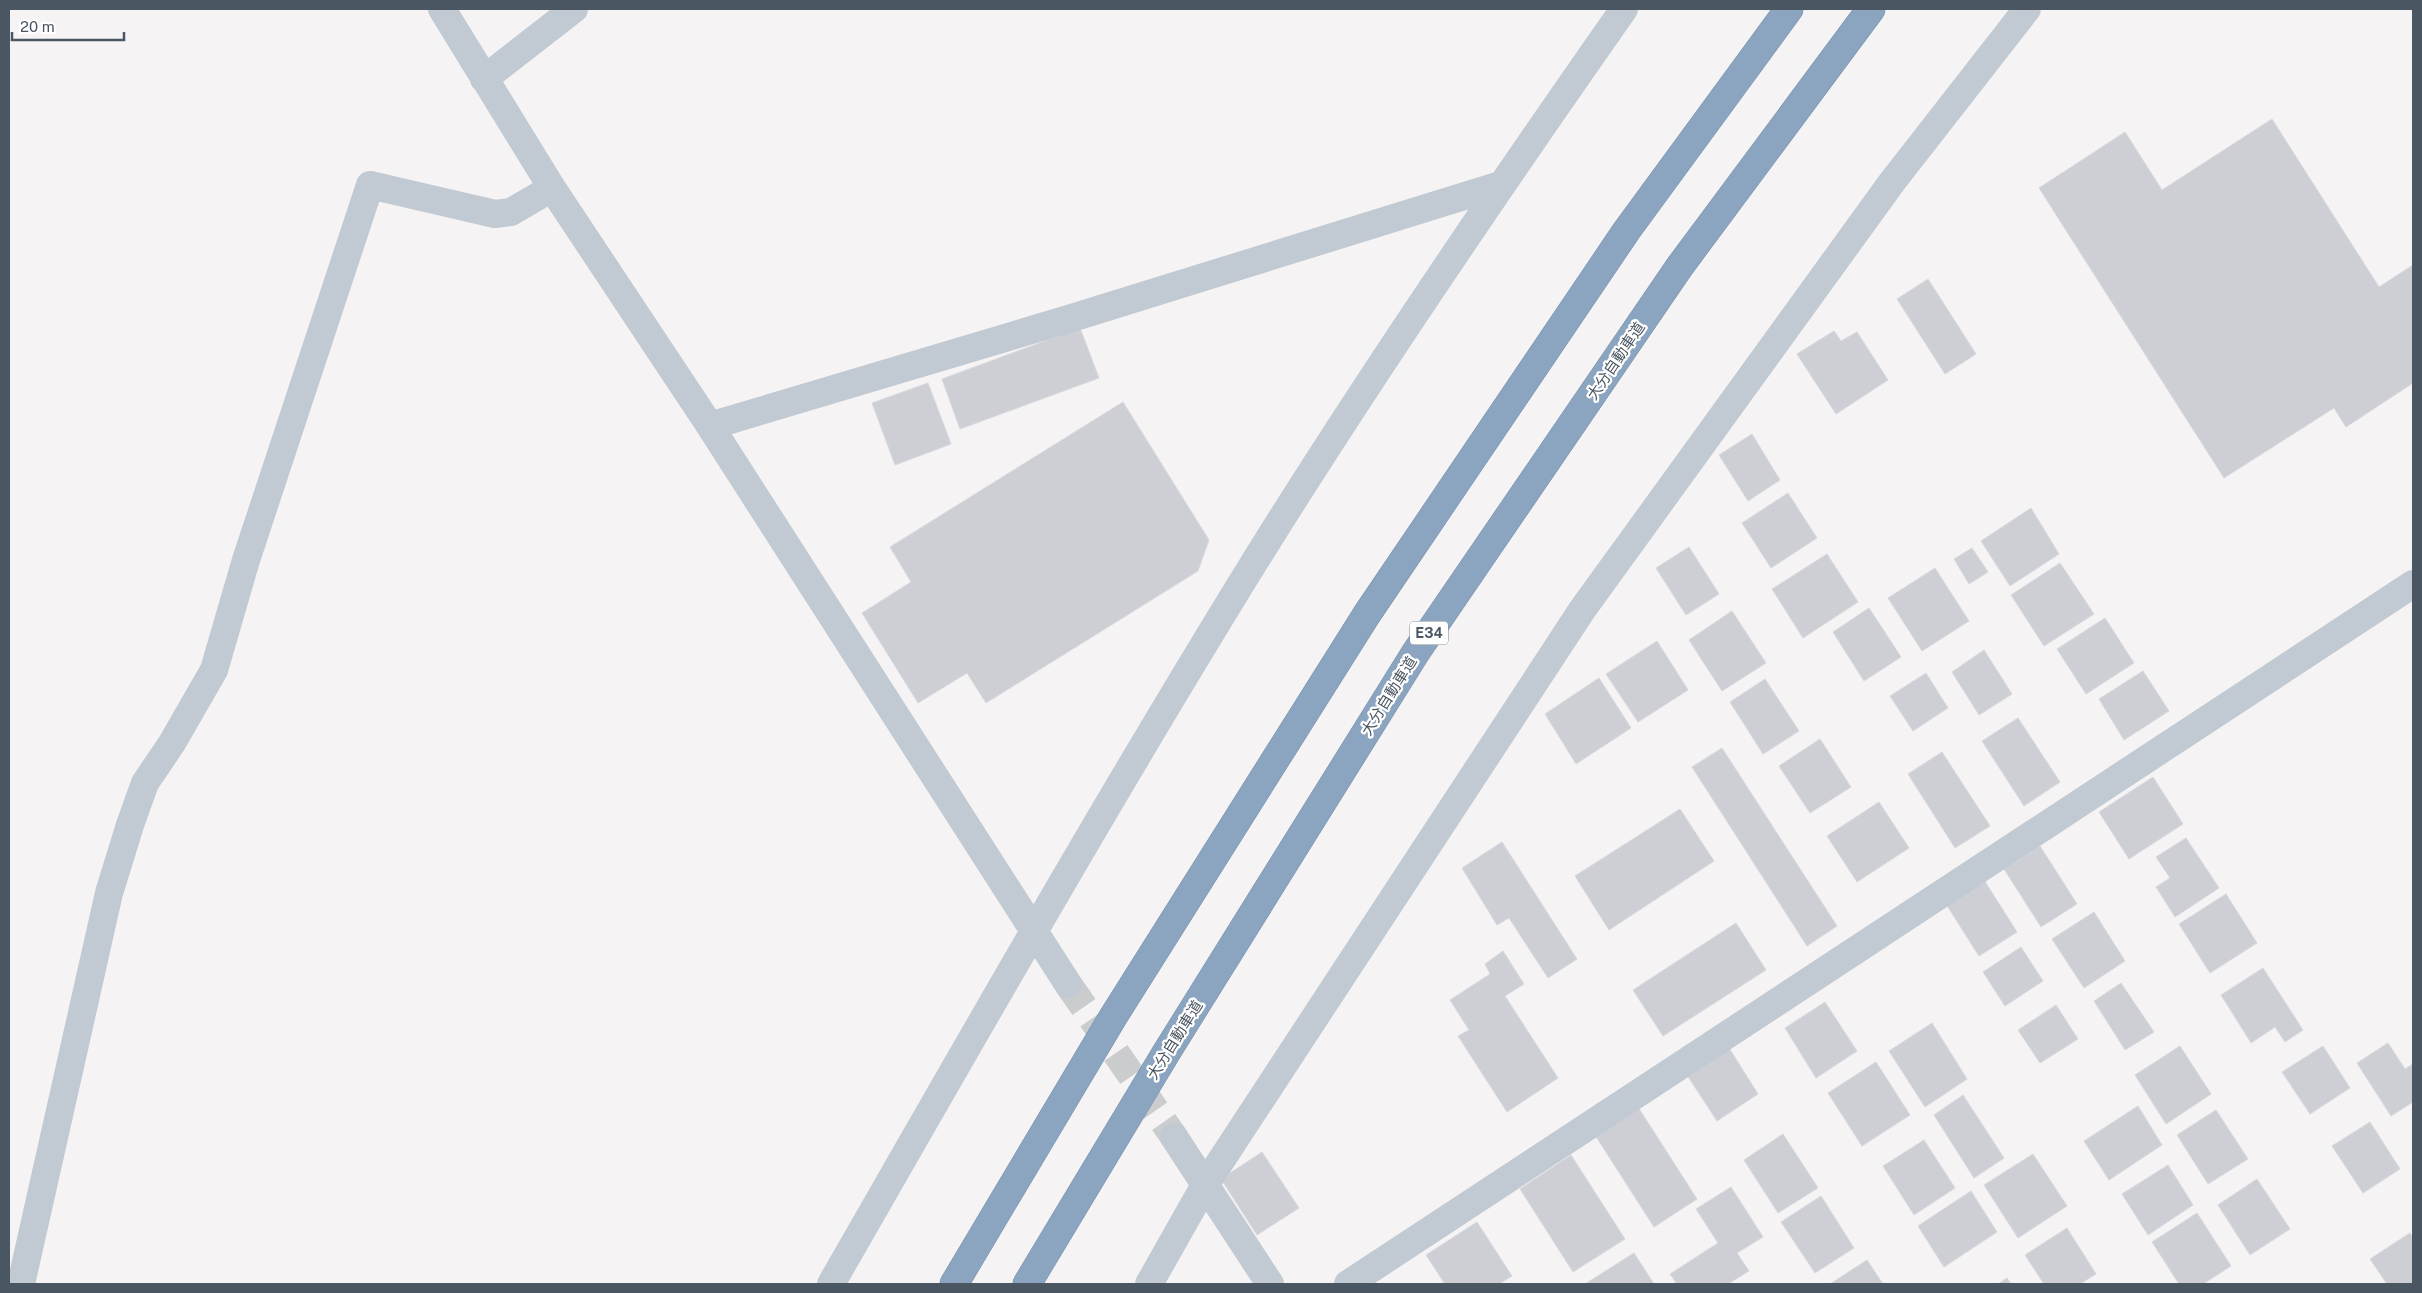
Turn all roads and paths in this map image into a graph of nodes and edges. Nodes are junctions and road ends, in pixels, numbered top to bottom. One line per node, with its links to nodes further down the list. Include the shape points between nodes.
1 (442, 9): 7 (street)
2 (574, 9): 7 (street)
3 (1624, 9): 8 (street)
4 (1789, 9): 18 (highway, via 1627,230 1367,614 1113,1017)
5 (1871, 9): 19 (highway, 大分自動車道 / E34, via 1680,266 1416,652 1166,1053)
6 (2027, 9): 15 (street, via 1892,182 1582,610)
7 (484, 78): 9 (street)
8 (1500, 185): 10 (street); 12 (street, via 1256,561)
9 (552, 188): 10 (street); 16 (street, via 511,212 495,214 370,184 249,550 214,670 172,743 145,782 108,894)
10 (710, 426): 12 (street)
11 (2413, 584): 22 (street)
12 (1034, 930): 13 (street); 17 (street)
13 (1068, 984)
14 (1174, 1137): 15 (street)
15 (1204, 1185): 20 (street); 21 (street)
16 (21, 1284)
17 (831, 1284)
18 (954, 1284)
19 (1027, 1284)
20 (1149, 1284)
21 (1270, 1284)
22 (1348, 1284)

